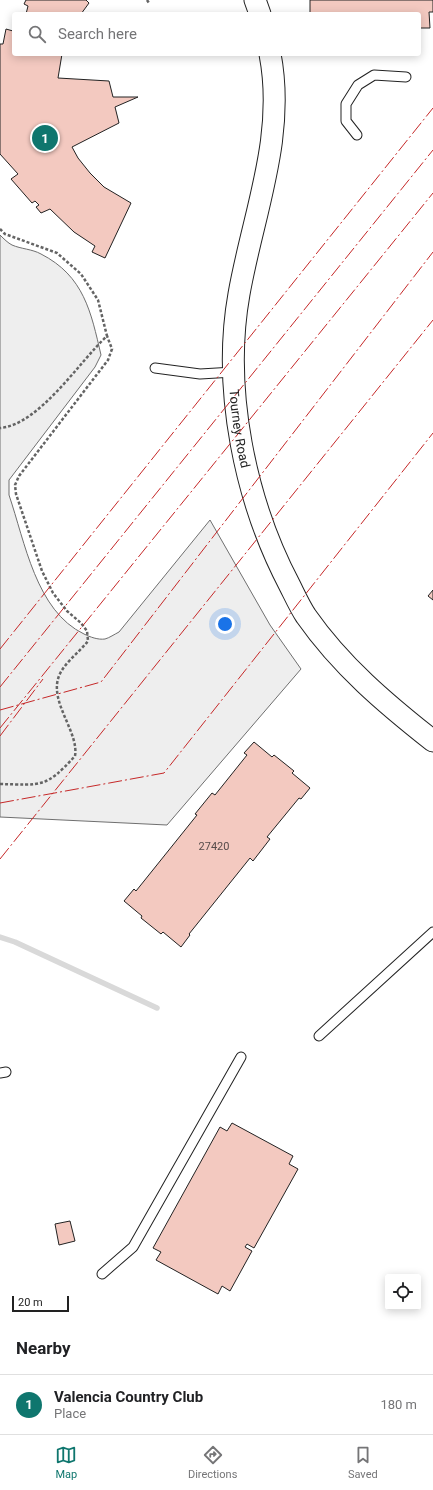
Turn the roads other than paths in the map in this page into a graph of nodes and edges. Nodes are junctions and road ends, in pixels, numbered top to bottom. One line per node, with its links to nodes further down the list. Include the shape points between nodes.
1 (255, 0): 2 (street)
2 (259, 12)
3 (270, 56): 7 (street, Tourney Road, via 276,100 273,133 262,196 239,294 234,335)
4 (406, 77): 5 (lane, via 374,75 358,85 346,104 346,121)
5 (357, 135)
6 (155, 368): 7 (lane, via 200,374)
7 (234, 372): 8 (street, Tourney Road, via 242,448 257,508 276,560 305,615 338,658 376,695)
8 (433, 741)
9 (433, 932): 10 (lane)
10 (319, 1036)
11 (241, 1057): 12 (lane, via 133,1248)
12 (102, 1274)

